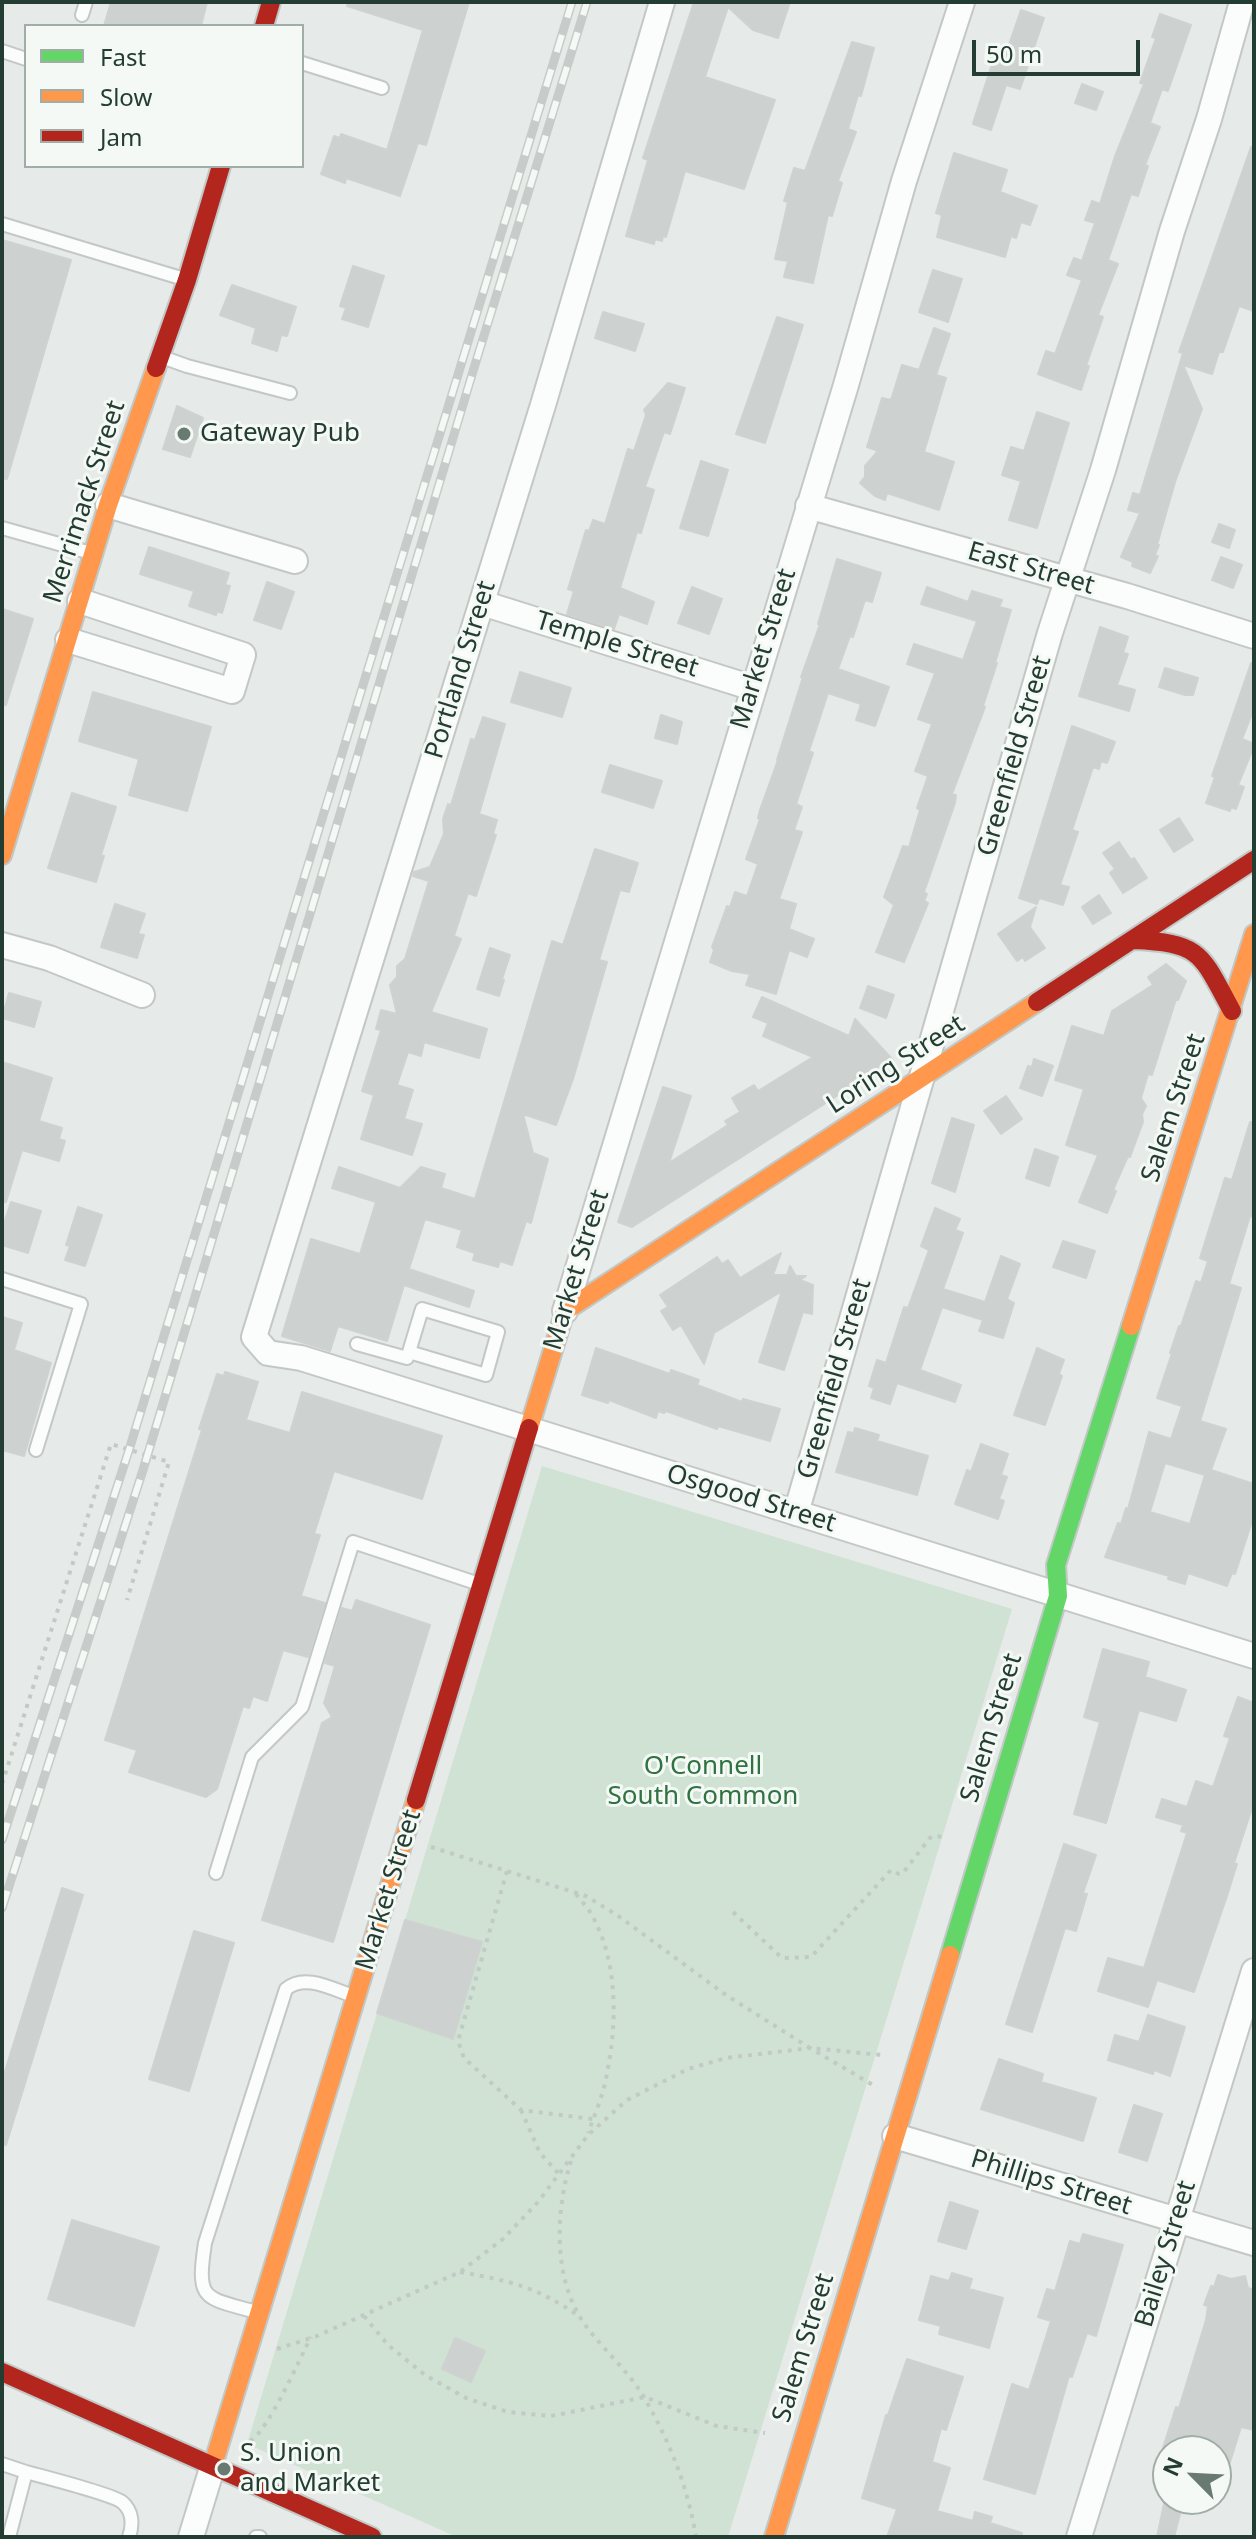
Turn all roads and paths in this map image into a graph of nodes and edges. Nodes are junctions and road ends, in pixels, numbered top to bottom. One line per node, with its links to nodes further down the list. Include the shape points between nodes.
1 (271, 2): 5 (main road)
2 (662, 2): 22 (street, Portland Street)
3 (962, 2): 16 (street, Market Street)
4 (1242, 2): 20 (street, Greenfield Street)
5 (265, 24)
6 (2, 51): 7 (lane)
7 (24, 58)
8 (304, 64): 9 (lane)
9 (382, 88)
10 (220, 168): 12 (main road, Merrimack Street)
11 (2, 224): 12 (lane)
12 (187, 280): 13 (main road, Merrimack Street)
13 (161, 356): 14 (lane); 15 (main road, Merrimack Street)
14 (290, 393)
15 (108, 505): 18 (main road, Merrimack Street); 19 (street)
16 (808, 506): 20 (street, East Street); 25 (street, Market Street)
17 (2, 528): 18 (lane)
18 (94, 554): 21 (main road, Merrimack Street)
19 (295, 561)
20 (1068, 579): 23 (street, East Street); 33 (street, Greenfield Street)
21 (80, 601): 24 (main road, Merrimack Street); 24 (street, via 243,655 232,691)
22 (482, 603): 25 (street, Temple Street); 36 (street, Portland Street)
23 (1254, 636)
24 (68, 640): 26 (main road, Merrimack Street)
25 (753, 688): 35 (street, Market Street)
26 (2, 855)
27 (1254, 860): 29 (main road, Loring Street)
28 (1254, 934): 32 (main road, Salem Street)
29 (1134, 940): 32 (main road, via 1185,946 1212,974); 33 (main road, Loring Street)
30 (2, 945): 31 (street)
31 (142, 995)
32 (1232, 1011): 44 (main road, Salem Street, via 1056,1565)
33 (923, 1078): 35 (main road, Loring Street); 42 (street, Greenfield Street)
34 (2, 1279): 41 (lane, via 81,1304)
35 (565, 1311): 40 (main road, Market Street)
36 (254, 1337): 39 (street, Osgood Street, via 268,1353)
37 (357, 1344): 38 (lane)
38 (408, 1355): 38 (lane, via 422,1309 498,1332 486,1375); 39 (lane)
39 (397, 1388): 40 (street, Osgood Street)
40 (529, 1430): 42 (street, Osgood Street); 43 (main road, Market Street)
41 (36, 1450)
42 (796, 1513): 44 (street, Osgood Street)
43 (482, 1585): 51 (lane, via 353,1542 302,1707 252,1757); 55 (main road, Market Street)
44 (1058, 1596): 46 (street, Osgood Street); 62 (main road, Salem Street)
45 (127, 1600): 47 (path, via 169,1462 111,1444)
46 (1254, 1656)
47 (2, 1784)
48 (947, 1837): 53 (path, via 932,1836 903,1873 891,1870 811,1957 782,1958)
49 (424, 1845): 50 (path)
50 (507, 1871): 52 (path); 59 (path, via 458,2041 464,2058)
51 (216, 1873)
52 (574, 1892): 56 (path, via 617,1915 726,1995); 60 (path, via 594,1918 612,1977 607,2075)
53 (733, 1912)
54 (1254, 1971): 65 (street, Bailey Street)
55 (356, 1996): 68 (main road, Market Street); 68 (lane, via 306,1981 286,1989 205,2243 200,2275 209,2298)
56 (810, 2048): 57 (path); 58 (path); 61 (path, via 726,2058 688,2069 627,2100)
57 (882, 2055)
58 (873, 2085)
59 (521, 2110): 60 (path); 64 (path, via 540,2153)
60 (593, 2119): 61 (path)
61 (588, 2135): 63 (path)
62 (895, 2136): 65 (street, Phillips Street); 85 (main road, Salem Street)
63 (572, 2156): 64 (path); 70 (path, via 564,2183 561,2256)
64 (559, 2174): 67 (path, via 503,2239)
65 (1176, 2220): 66 (street, Phillips Street); 86 (street, Bailey Street)
66 (1254, 2243)
67 (460, 2272): 69 (path); 70 (path, via 525,2286)
68 (259, 2313): 78 (main road, Market Street)
69 (364, 2316): 71 (path); 74 (path, via 388,2345 425,2375 466,2398 508,2412 551,2416)
70 (580, 2317): 74 (path)
71 (311, 2337): 72 (path); 76 (path, via 266,2423)
72 (270, 2352)
73 (2, 2372): 78 (main road)
74 (645, 2397): 75 (path, via 717,2426); 84 (path, via 686,2486)
75 (765, 2433)
76 (243, 2445)
77 (2, 2464): 79 (lane)
78 (213, 2465): 82 (street, Market Street); 83 (main road, via 319,2520)
79 (26, 2472): 80 (lane); 81 (lane, via 121,2501 133,2525)
80 (9, 2537)
81 (129, 2537)
82 (191, 2537)
83 (372, 2537)
84 (696, 2537)
85 (774, 2537)
86 (1079, 2537)

